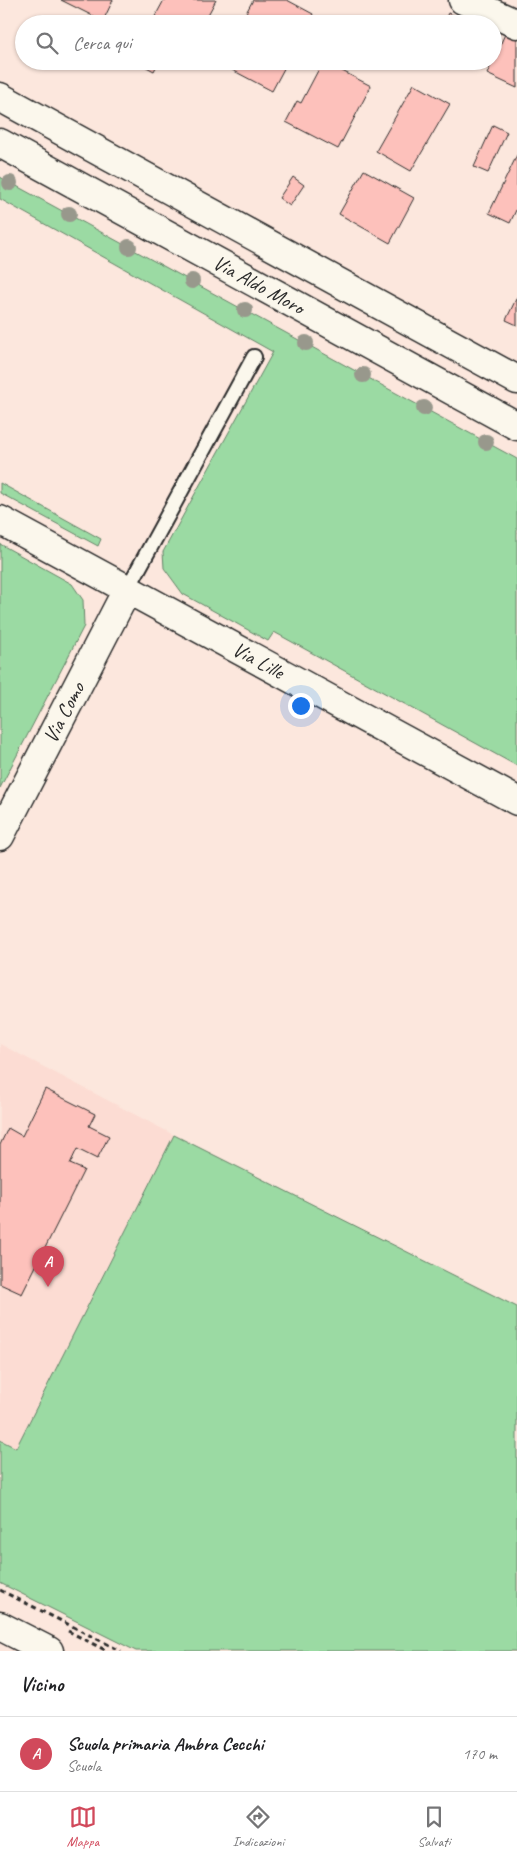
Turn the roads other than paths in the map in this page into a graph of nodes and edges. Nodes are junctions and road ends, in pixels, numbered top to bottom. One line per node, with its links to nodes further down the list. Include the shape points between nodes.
1 (463, 0): 2 (main road)
2 (497, 15)
3 (502, 17): 4 (main road)
4 (517, 24)
5 (0, 97): 8 (main road, Via Aldo Moro)
6 (0, 143): 9 (main road, Via Aldo Moro)
7 (254, 357): 11 (lane)
8 (517, 380)
9 (517, 426)
10 (0, 520): 11 (main road, Via Lille)
11 (128, 588): 12 (main road, Via Lille); 13 (main road, Via Como)
12 (517, 801)
13 (0, 836)
14 (0, 1626): 15 (main road)
15 (49, 1651)

